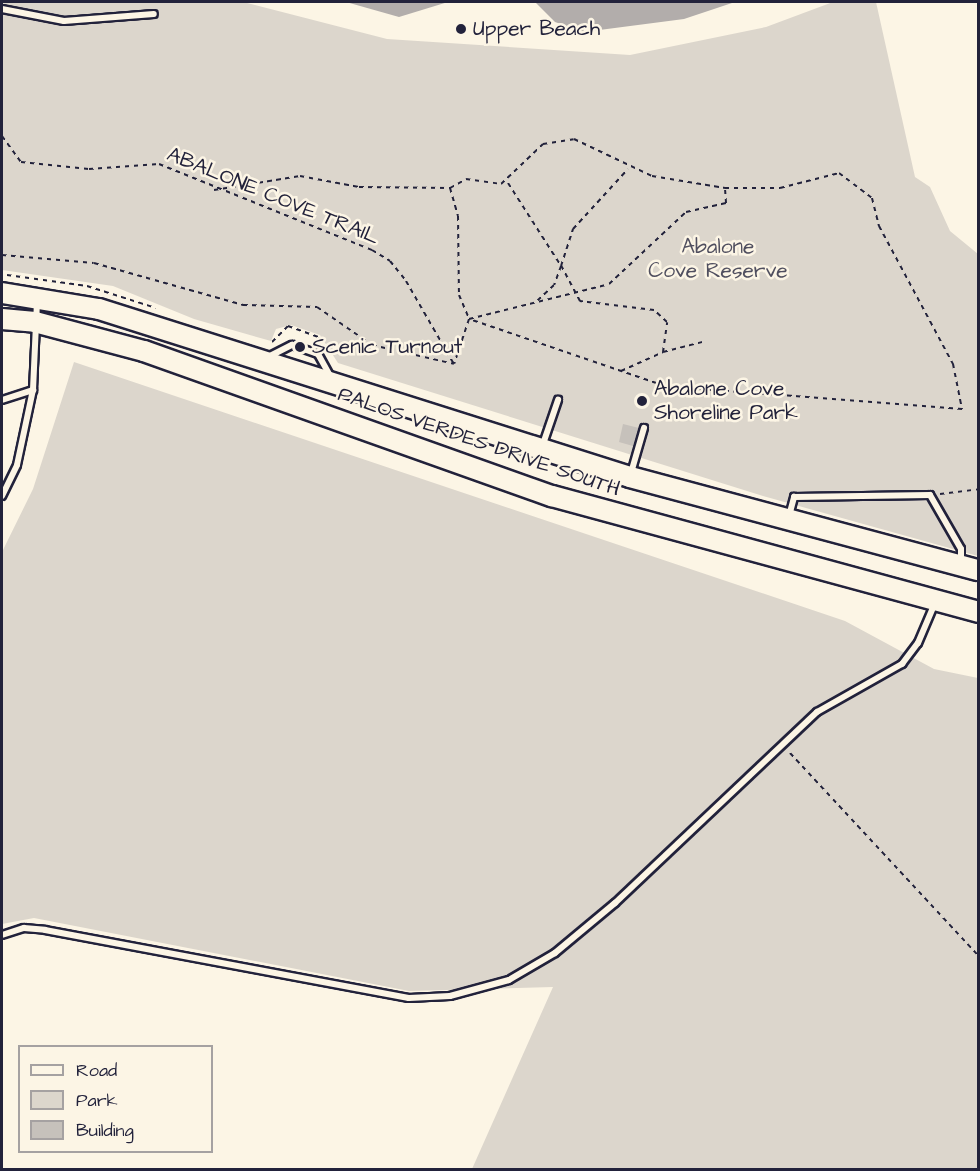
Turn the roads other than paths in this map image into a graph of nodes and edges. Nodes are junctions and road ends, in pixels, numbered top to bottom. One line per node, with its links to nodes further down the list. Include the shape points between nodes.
1 (2, 9): 2 (lane, via 64,21)
2 (154, 14)
3 (2, 293): 4 (main road, PALOS VERDES DRIVE SOUTH)
4 (38, 296): 6 (lane); 11 (main road, PALOS VERDES DRIVE SOUTH, via 265,353 334,384)
5 (2, 319): 6 (main road, PALOS VERDES DRIVE SOUTH)
6 (35, 322): 7 (lane); 16 (main road, PALOS VERDES DRIVE SOUTH, via 144,351 552,496)
7 (33, 390): 8 (lane); 13 (lane, via 17,465)
8 (2, 400)
9 (558, 400): 11 (lane)
10 (644, 428): 12 (lane)
11 (541, 450): 12 (main road, PALOS VERDES DRIVE SOUTH)
12 (630, 477): 14 (main road, PALOS VERDES DRIVE SOUTH)
13 (2, 496)
14 (788, 521): 15 (main road, PALOS VERDES DRIVE SOUTH); 15 (lane, via 794,497 930,495)
15 (969, 569)
16 (935, 602): 17 (main road, PALOS VERDES DRIVE SOUTH); 18 (lane, via 918,644 902,664 817,712 555,953 509,980 450,996 409,998 45,930 24,928)
17 (978, 612)
18 (2, 935)

